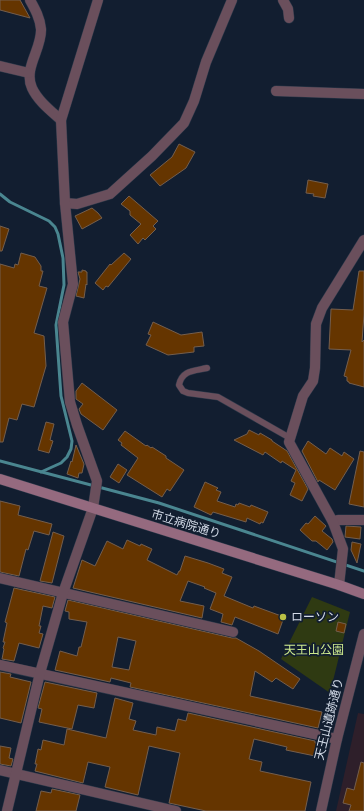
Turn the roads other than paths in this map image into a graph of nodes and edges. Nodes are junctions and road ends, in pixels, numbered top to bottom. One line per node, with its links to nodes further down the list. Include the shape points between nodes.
1 (30, 0): 7 (street, via 41,28)
2 (98, 0): 10 (street)
3 (232, 0): 11 (street, via 184,123 110,194 77,204)
4 (283, 0): 5 (street)
5 (289, 18)
6 (0, 66): 7 (street)
7 (29, 73): 10 (street, via 32,88 41,101)
8 (276, 91): 9 (street)
9 (364, 94)
10 (61, 120): 11 (street)
11 (65, 203): 16 (street, via 73,284 63,322 70,402 97,481)
12 (363, 243): 14 (street, via 322,308 316,324 313,381 302,396)
13 (207, 368): 14 (lane, via 185,373 179,385 183,391 218,397)
14 (290, 438): 18 (street, via 289,442)
15 (0, 479): 16 (main road, 市立病院通り)
16 (93, 508): 20 (main road, 市立病院通り); 21 (street)
17 (364, 520): 18 (street)
18 (333, 522): 20 (street, via 343,549)
19 (0, 578): 21 (street)
20 (338, 585): 22 (main road, 市立病院通り)
21 (63, 593): 23 (street); 26 (street)
22 (364, 594)
23 (232, 632)
24 (364, 634): 27 (street, 天王山遺跡通り)
25 (0, 665): 26 (street)
26 (40, 673): 27 (street); 29 (street)
27 (337, 739): 32 (street, 天王山遺跡通り)
28 (0, 770): 29 (street)
29 (16, 774): 30 (street); 31 (street)
30 (7, 811)
31 (176, 811)
32 (321, 811)

